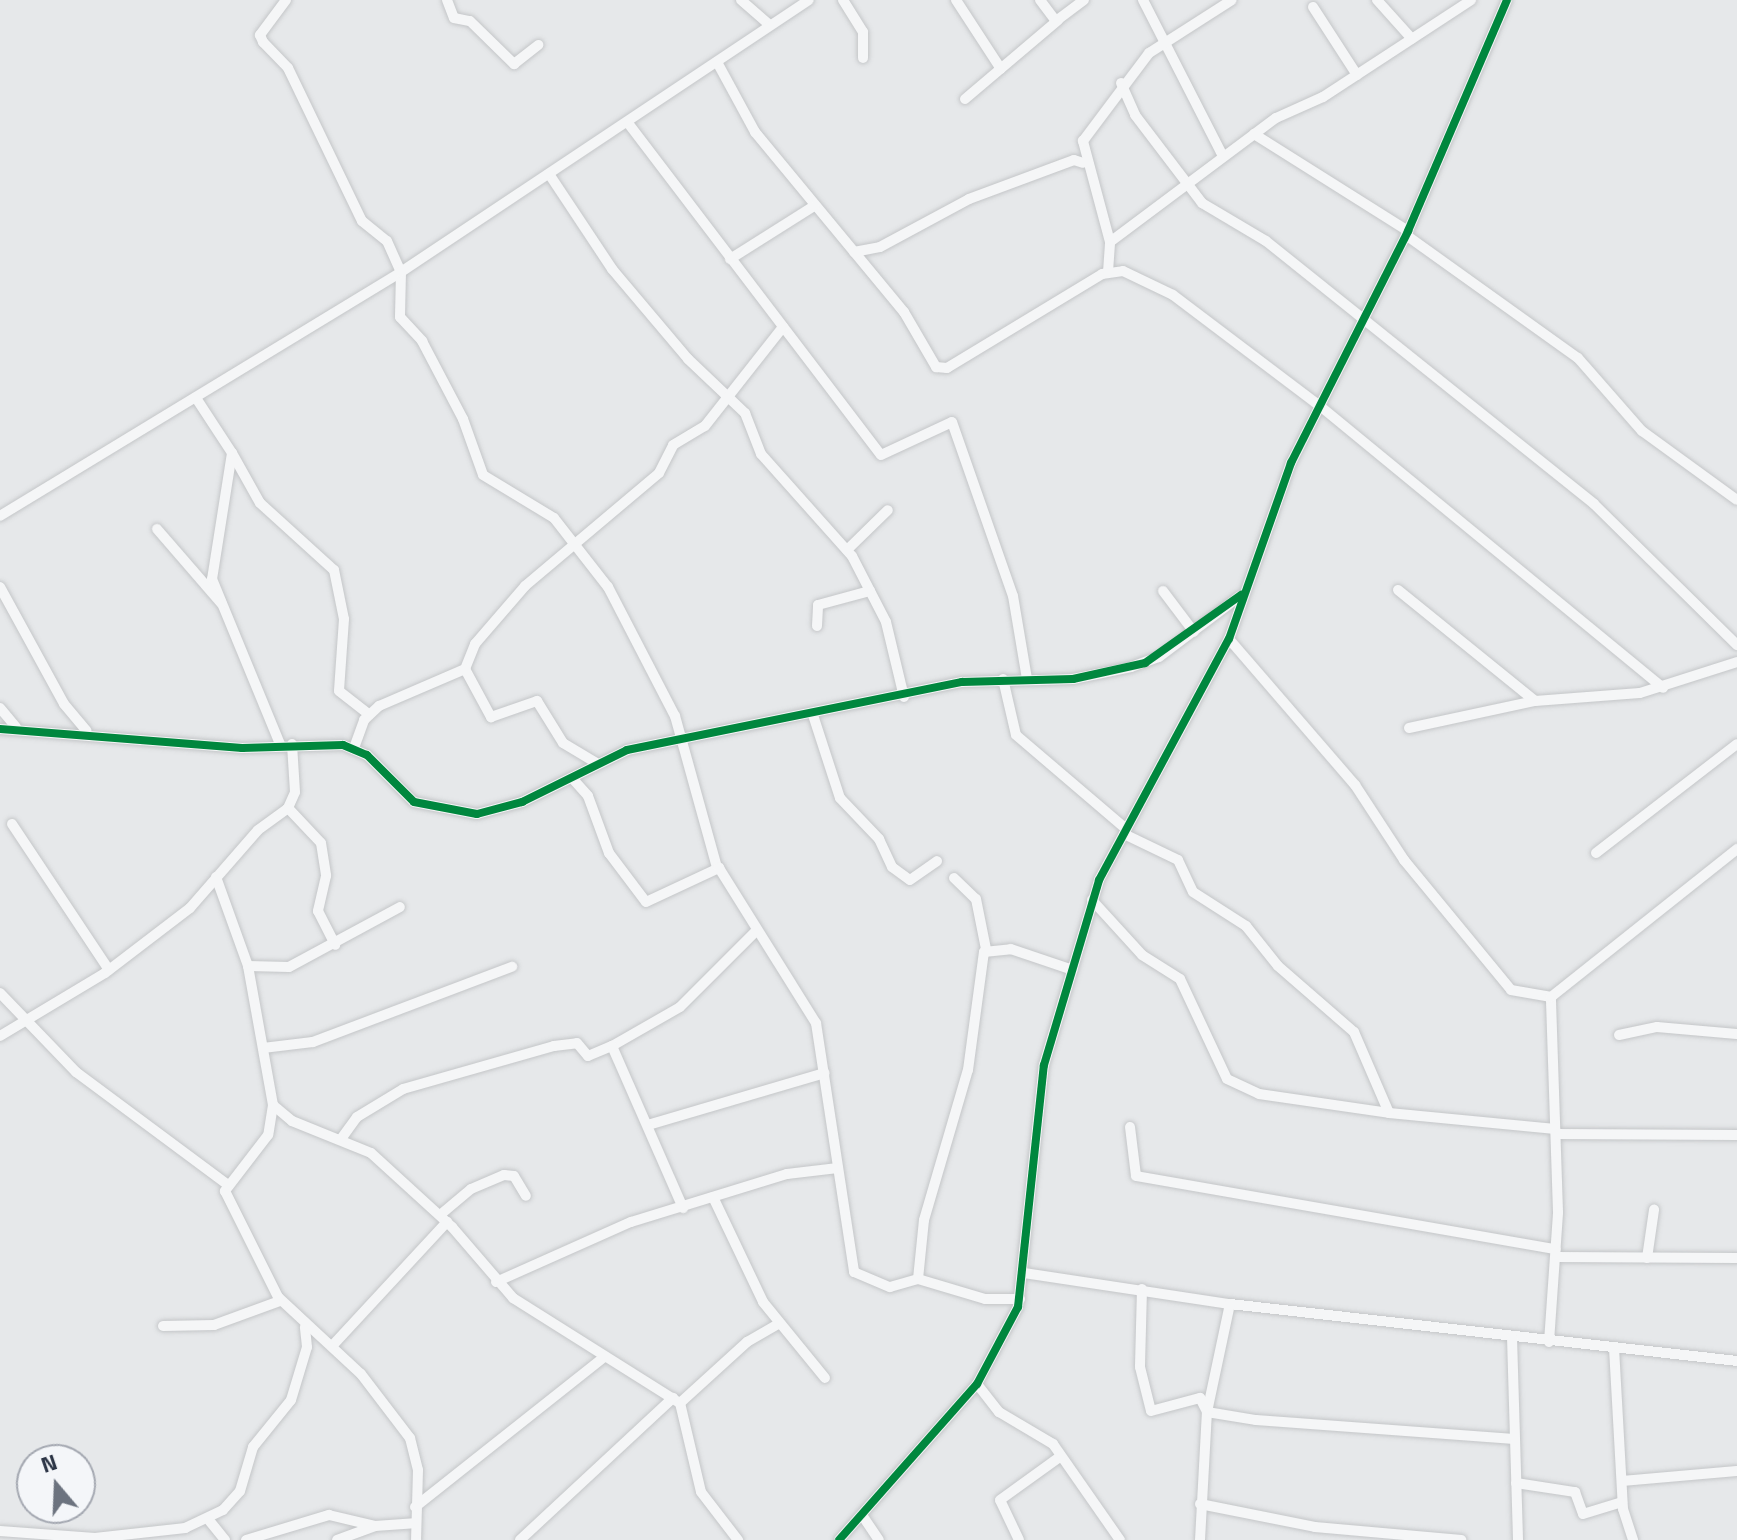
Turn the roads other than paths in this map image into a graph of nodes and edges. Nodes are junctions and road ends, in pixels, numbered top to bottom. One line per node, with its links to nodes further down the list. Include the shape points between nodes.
1 (286, 0): 37 (street, via 260,35 288,68 362,221 387,241)
2 (447, 0): 19 (street, via 454,18 470,21 514,64)
3 (741, 0): 16 (street)
4 (809, 0): 16 (street)
5 (843, 0): 20 (street, via 863,32)
6 (956, 0): 22 (street)
7 (1040, 0): 15 (street)
8 (1084, 0): 15 (street)
9 (1143, 0): 18 (street)
10 (1232, 0): 18 (street)
11 (1377, 0): 17 (street)
12 (1471, 0): 17 (street)
13 (1507, 0): 33 (street)
14 (1313, 7): 23 (street)
15 (1058, 20): 22 (street)
16 (770, 25): 21 (street)
17 (1412, 39): 23 (street)
18 (1162, 43): 24 (street); 28 (street)
19 (538, 45)
20 (863, 58)
21 (717, 62): 26 (street); 32 (street, via 749,123)
22 (1001, 69): 25 (street)
23 (1357, 75): 27 (street)
24 (1121, 83): 29 (street, via 1080,147); 31 (street)
25 (965, 99)
26 (628, 123): 30 (street); 36 (street)
27 (1265, 132): 28 (street); 33 (street)
28 (1223, 156): 31 (street)
29 (1078, 162): 34 (street); 35 (street)
30 (549, 174): 37 (street); 41 (street, via 612,269 688,359)
31 (1187, 188): 34 (street); 39 (street)
32 (814, 206): 35 (street); 36 (street)
33 (1407, 233): 39 (street); 45 (street, via 1578,358 1642,431)
34 (1110, 242): 38 (street)
35 (854, 252): 38 (street, via 942,369)
36 (730, 259): 40 (street)
37 (401, 272): 42 (street); 49 (street, via 400,317 422,341 463,419 483,475 554,518)
38 (1108, 272): 43 (street, via 1173,295)
39 (1362, 316): 43 (street); 61 (street, via 1594,504)
40 (783, 327): 41 (street); 65 (street, via 881,455 952,422 1013,596)
41 (731, 397): 49 (street, via 705,426 673,445 659,473 612,518); 50 (street, via 771,466)
42 (198, 401): 44 (street); 47 (street)
43 (1320, 406): 55 (street); 66 (street)
44 (232, 453): 56 (street, via 211,566); 70 (street, via 260,503 334,570 344,619 339,691)
45 (1737, 500)
46 (888, 510): 50 (street)
47 (0, 516)
48 (157, 529): 56 (street)
49 (571, 547): 63 (street, via 525,586 475,644); 76 (street, via 608,587)
50 (847, 550): 53 (street)
51 (0, 587): 75 (street, via 64,704)
52 (1398, 590): 68 (street)
53 (870, 591): 58 (street, via 818,605); 67 (street)
54 (1163, 591): 59 (street)
55 (1241, 595): 57 (street); 60 (street)
56 (221, 603): 78 (street)
57 (1210, 621): 59 (street); 60 (street)
58 (817, 626)
59 (1194, 632): 65 (street, via 1131,667)
60 (1230, 634): 84 (street); 101 (street, via 1355,785 1404,860 1511,990)
61 (1737, 645)
62 (1737, 662): 66 (street)
63 (465, 669): 70 (street); 80 (street, via 491,717 537,701 563,743)
64 (998, 679): 65 (street); 67 (street); 84 (street, via 1016,735)
65 (1027, 679)
66 (1663, 688): 68 (street)
67 (904, 697): 71 (street)
68 (1535, 701): 73 (street)
69 (0, 708): 72 (street)
70 (368, 714): 79 (street)
71 (813, 715): 76 (street); 87 (street, via 840,798 879,839 892,867 910,880)
72 (16, 727): 74 (street); 75 (street)
73 (1409, 728)
74 (0, 729)
75 (91, 733): 78 (street)
76 (681, 739): 80 (street); 88 (street)
77 (1737, 744): 86 (street)
78 (286, 745): 79 (street); 82 (street, via 295,792)
79 (354, 748): 81 (street, via 414,802 459,813 522,802)
80 (596, 763): 81 (street)
81 (572, 778): 88 (street, via 588,796 609,853 646,902)
82 (288, 808): 89 (street); 94 (street, via 321,843 326,876 318,911)
83 (12, 824): 96 (street)
84 (1125, 832): 91 (street); 110 (street, via 1178,860 1193,892 1246,926 1278,966 1354,1032)
85 (1737, 849): 101 (street)
86 (1596, 853)
87 (937, 861)
88 (717, 867): 93 (street)
89 (216, 877): 96 (street, via 190,908); 97 (street)
90 (954, 878): 95 (street, via 976,899)
91 (1092, 900): 99 (street); 110 (street, via 1142,955 1180,979 1227,1079 1259,1094)
92 (400, 907): 94 (street)
93 (756, 931): 106 (street, via 680,1007); 108 (street, via 816,1023)
94 (335, 945): 97 (street, via 278,970)
95 (986, 949): 99 (street); 127 (street, via 968,1070 924,1220)
96 (107, 965): 102 (street)
97 (248, 966): 107 (street)
98 (512, 967): 107 (street, via 313,1042)
99 (1073, 970): 126 (street, via 1044,1065)
100 (0, 993): 102 (street)
101 (1551, 997): 113 (street)
102 (24, 1018): 105 (street); 117 (street, via 76,1072)
103 (1737, 1034): 104 (street, via 1657,1027)
104 (1619, 1035)
105 (0, 1036)
106 (612, 1046): 111 (street); 115 (street, via 588,1056 577,1043 554,1046 420,1086 357,1117)
107 (263, 1048): 109 (street)
108 (825, 1073): 111 (street, via 762,1085); 116 (street)
109 (273, 1105): 115 (street); 117 (street, via 268,1135)
110 (1389, 1113): 113 (street)
111 (648, 1125): 120 (street)
112 (1130, 1127): 123 (street, via 1136,1176)
113 (1555, 1132): 114 (street); 123 (street)
114 (1737, 1135)
115 (341, 1139): 122 (street, via 371,1153)
116 (838, 1168): 119 (street, via 787,1174); 127 (street, via 854,1272 890,1287)
117 (228, 1185): 131 (street, via 231,1212)
118 (526, 1196): 122 (street, via 514,1176 504,1175 471,1189)
119 (713, 1197): 120 (street); 133 (street)
120 (683, 1208): 128 (street, via 549,1254)
121 (1654, 1210): 124 (street)
122 (444, 1219): 128 (street); 138 (street)
123 (1556, 1253): 124 (street); 137 (street)
124 (1647, 1258): 125 (street)
125 (1737, 1258)
126 (1024, 1273): 129 (street); 130 (street)
127 (918, 1279): 130 (street, via 985,1299)
128 (496, 1282): 141 (street)
129 (1142, 1289): 132 (street); 146 (street, via 1148,1409 1200,1398)
130 (1020, 1299): 144 (street)
131 (280, 1301): 134 (street, via 214,1325); 135 (street)
132 (1230, 1304): 136 (street); 146 (street)
133 (778, 1324): 143 (street); 145 (street, via 747,1342)
134 (163, 1326)
135 (305, 1327): 138 (street); 139 (street)
136 (1512, 1337): 137 (street); 147 (street)
137 (1549, 1342): 140 (street)
138 (328, 1343): 139 (street); 154 (street, via 410,1438)
139 (307, 1347): 156 (street, via 291,1400 247,1458 240,1491)
140 (1614, 1348): 142 (street); 150 (street)
141 (603, 1358): 145 (street); 154 (street)
142 (1737, 1361)
143 (825, 1378)
144 (977, 1384): 148 (street, via 999,1412 1049,1440); 155 (street)
145 (677, 1401): 164 (street); 165 (street, via 701,1492)
146 (1207, 1412): 147 (street); 153 (street)
147 (1514, 1439): 151 (street)
148 (1061, 1456): 168 (street, via 1000,1500); 169 (street)
149 (1737, 1471): 150 (street)
150 (1622, 1481): 152 (street)
151 (1516, 1483): 152 (street, via 1575,1492 1583,1514); 172 (street)
152 (1622, 1502): 173 (street)
153 (1200, 1504): 170 (street); 171 (street, via 1315,1527)
154 (415, 1507): 157 (street)
155 (862, 1515): 166 (street); 167 (street)
156 (208, 1519): 159 (street, via 86,1539); 160 (street)
157 (414, 1523): 158 (street); 163 (street)
158 (375, 1526): 161 (street, via 329,1515); 162 (street)
159 (0, 1531)
160 (225, 1540)
161 (246, 1540)
162 (337, 1540)
163 (416, 1540)
164 (518, 1540)
165 (738, 1540)
166 (839, 1540)
167 (879, 1540)
168 (1019, 1540)
169 (1120, 1540)
170 (1200, 1540)
171 (1461, 1540)
172 (1518, 1540)
173 (1633, 1540)

